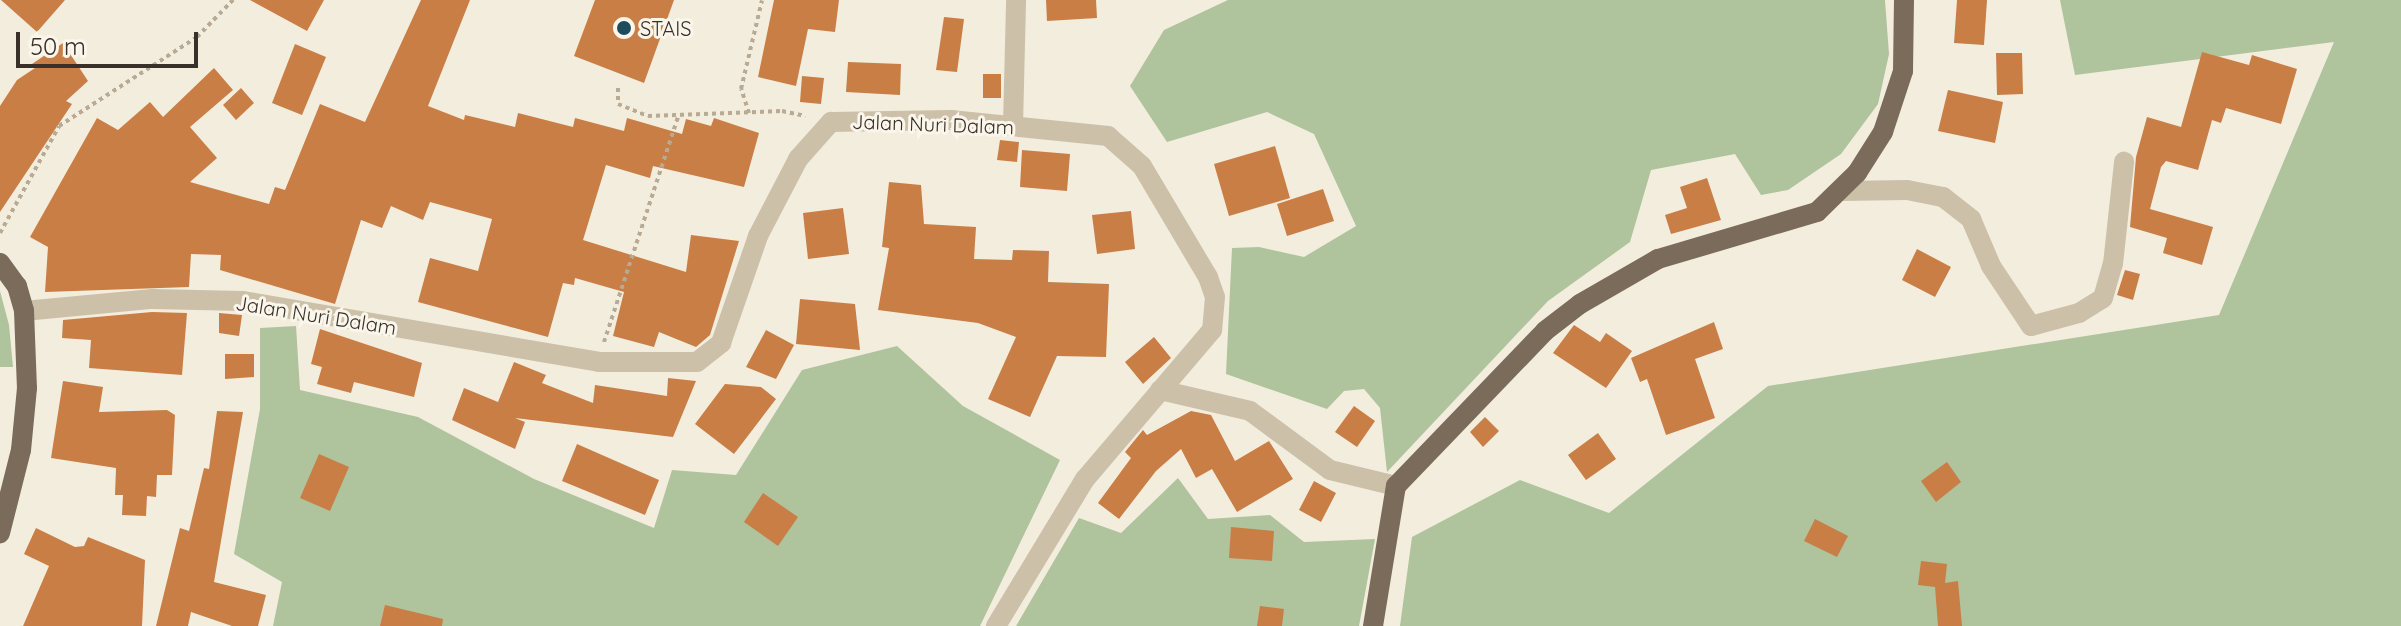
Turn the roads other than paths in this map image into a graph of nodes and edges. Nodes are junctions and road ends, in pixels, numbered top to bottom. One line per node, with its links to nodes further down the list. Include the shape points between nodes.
1 (1016, 0): 3 (street)
2 (1904, 0): 5 (main road, via 1903,71 1883,132)
3 (1013, 126): 7 (street, Jalan Nuri Dalam, via 951,120 831,122 812,139 784,185 758,236 735,313 711,354 697,362 598,362 243,301 152,299); 8 (street, Jalan Nuri Dalam, via 1098,132 1119,142 1142,166 1208,277 1215,297 1212,330)
4 (2124, 162): 5 (street, via 2113,264 2103,298 2079,313 2031,326 1991,266 1971,219 1943,197 1907,190)
5 (1842, 191): 9 (main road, via 1817,212 1658,259 1580,304 1545,331)
6 (0, 263): 7 (main road, via 17,286)
7 (24, 311): 10 (main road, via 26,415)
8 (1160, 390): 9 (street, via 1250,411 1330,470); 11 (street, Jalan Nuri Dalam, via 1123,430 1051,527)
9 (1396, 486): 12 (main road)
10 (0, 533)
11 (996, 626)
12 (1373, 626)

